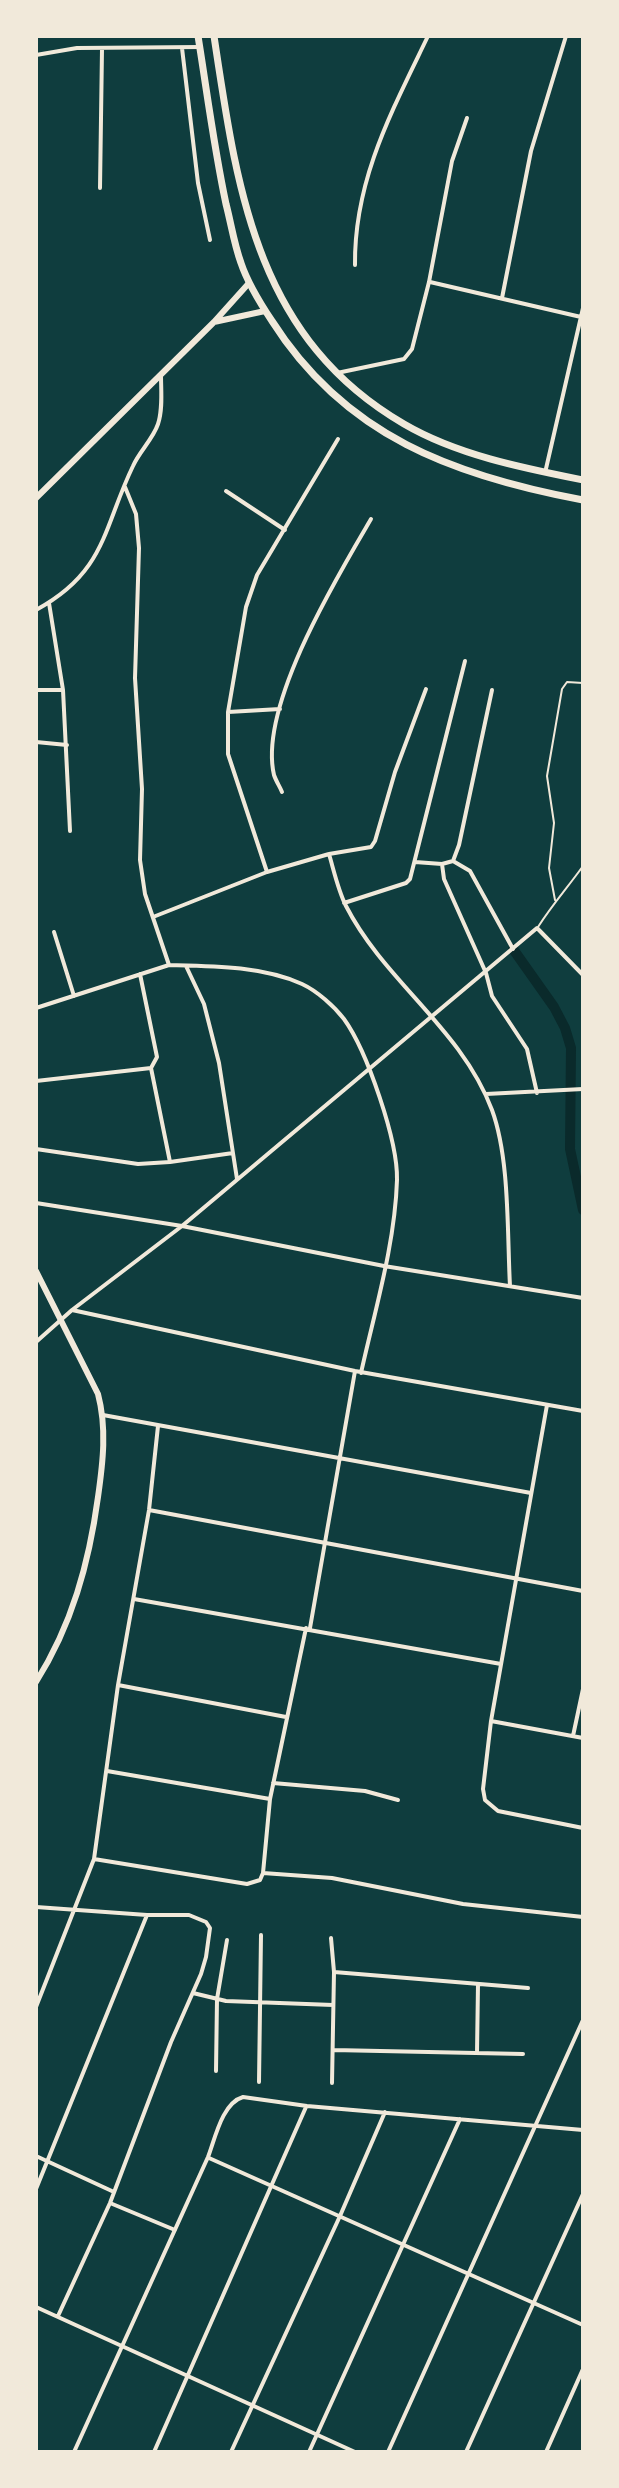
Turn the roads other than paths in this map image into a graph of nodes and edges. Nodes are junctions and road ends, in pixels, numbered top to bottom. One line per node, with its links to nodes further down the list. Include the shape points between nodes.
1 (198, 36): 5 (highway)
2 (214, 36): 20 (highway, via 231,150 257,248 293,320)
3 (428, 36): 12 (street, via 361,196)
4 (566, 36): 15 (street, via 531,151)
5 (200, 47): 6 (street); 14 (highway, via 216,157)
6 (182, 48): 7 (street); 11 (street)
7 (102, 49): 8 (street); 10 (street)
8 (36, 55)
9 (467, 118): 13 (street, via 452,161)
10 (100, 188)
11 (210, 240)
12 (355, 265)
13 (429, 282): 15 (street); 20 (street, via 412,349 404,359)
14 (249, 283): 17 (highway); 19 (main road)
15 (502, 298): 18 (street)
16 (583, 308): 18 (street)
17 (265, 311): 19 (main road); 28 (highway, via 323,387 397,441 478,474)
18 (582, 318): 23 (street)
19 (214, 322): 21 (main road)
20 (335, 373): 23 (highway, via 423,434)
21 (161, 375): 25 (street, via 158,426); 27 (main road)
22 (338, 439): 30 (street)
23 (545, 473): 24 (highway)
24 (583, 480)
25 (125, 487): 31 (street, via 97,555); 53 (street, via 136,514 139,548 135,678 140,860)
26 (226, 491): 30 (street)
27 (36, 498)
28 (583, 500)
29 (371, 519): 39 (street, via 315,620)
30 (285, 530): 40 (street, via 250,594)
31 (49, 603): 32 (street); 37 (street)
32 (36, 610)
33 (465, 661): 47 (street)
34 (583, 683): 51 (lane, via 567,682 562,689 547,776)
35 (426, 689): 45 (street, via 374,844)
36 (36, 690): 37 (street)
37 (63, 690): 42 (street)
38 (492, 690): 46 (street)
39 (280, 709): 40 (street); 43 (street, via 273,751 274,775)
40 (228, 712): 50 (street, via 228,754)
41 (36, 742): 42 (street)
42 (67, 745): 44 (street)
43 (282, 792)
44 (70, 831)
45 (329, 854): 50 (street); 52 (street)
46 (453, 861): 48 (street); 56 (street, via 470,871)
47 (414, 862): 48 (street); 52 (street, via 406,883)
48 (442, 864): 59 (street)
49 (583, 866): 51 (lane)
50 (267, 872): 53 (street)
51 (555, 900): 54 (lane)
52 (344, 903): 64 (street, via 401,984)
53 (153, 917): 57 (street)
54 (537, 928): 56 (street); 61 (street)
55 (54, 932): 62 (street)
56 (513, 949): 59 (street)
57 (169, 965): 58 (street); 60 (street)
58 (186, 966): 66 (street, via 240,969 302,984 344,1019); 72 (street, via 204,1004 219,1063)
59 (486, 973): 64 (street); 69 (street, via 492,996 527,1049)
60 (140, 974): 62 (street); 65 (street, via 157,1057)
61 (583, 975)
62 (74, 996): 63 (street)
63 (36, 1008)
64 (433, 1018): 66 (street); 70 (street, via 462,1053)
65 (151, 1068): 67 (street); 73 (street)
66 (368, 1068): 74 (street); 77 (street, via 394,1149 397,1177)
67 (36, 1081)
68 (583, 1089): 69 (street)
69 (537, 1093): 70 (street)
70 (485, 1094): 79 (street, via 503,1159)
71 (36, 1149): 73 (street, via 138,1164)
72 (233, 1153): 73 (street); 74 (street)
73 (170, 1162)
74 (237, 1179): 76 (street)
75 (36, 1203): 76 (street)
76 (182, 1226): 77 (street); 81 (street)
77 (384, 1266): 79 (street); 84 (street)
78 (36, 1271): 82 (main road)
79 (510, 1286): 80 (street)
80 (583, 1298)
81 (72, 1310): 82 (street); 84 (street)
82 (60, 1319): 83 (street); 87 (main road, via 98,1394)
83 (36, 1342)
84 (358, 1372): 85 (street); 89 (street)
85 (547, 1405): 86 (street); 90 (street)
86 (583, 1411)
87 (103, 1415): 88 (street); 98 (main road, via 102,1465 85,1568 67,1624)
88 (158, 1426): 89 (street); 91 (street)
89 (338, 1456): 90 (street); 92 (street)
90 (531, 1493): 93 (street)
91 (149, 1510): 92 (street); 95 (street)
92 (325, 1544): 93 (street); 96 (street)
93 (516, 1577): 94 (street); 97 (street)
94 (583, 1591)
95 (134, 1599): 96 (street); 99 (street)
96 (308, 1628): 97 (street); 101 (street)
97 (501, 1664): 102 (street)
98 (36, 1682)
99 (118, 1685): 101 (street); 105 (street)
100 (583, 1689): 103 (street)
101 (286, 1717): 106 (street)
102 (491, 1721): 103 (street); 109 (street, via 483,1789 491,1807)
103 (573, 1736): 104 (street)
104 (583, 1738)
105 (107, 1771): 107 (street); 110 (street)
106 (273, 1783): 107 (street); 108 (street, via 365,1791)
107 (270, 1799): 111 (street)
108 (398, 1800)
109 (583, 1828)
110 (94, 1859): 111 (street, via 247,1884 260,1880); 113 (street)
111 (263, 1873): 115 (street, via 332,1878 463,1904)
112 (36, 1907): 113 (street)
113 (75, 1910): 114 (street); 126 (street)
114 (147, 1915): 122 (street, via 189,1915 210,1928); 141 (street)
115 (583, 1917)
116 (261, 1935): 124 (street)
117 (331, 1938): 119 (street)
118 (227, 1940): 123 (street)
119 (334, 1972): 120 (street); 125 (street)
120 (478, 1984): 121 (street); 129 (street)
121 (528, 1988)
122 (193, 1993): 123 (street); 144 (street)
123 (217, 1999): 124 (street); 131 (street)
124 (258, 2002): 125 (street); 132 (street)
125 (333, 2005): 128 (street)
126 (36, 2007)
127 (583, 2020): 137 (street)
128 (333, 2050): 129 (street); 133 (street)
129 (477, 2053): 130 (street)
130 (523, 2054)
131 (216, 2071)
132 (259, 2082)
133 (332, 2083)
134 (307, 2106): 135 (street); 140 (street, via 243,2097 230,2104); 142 (street)
135 (385, 2111): 136 (street); 147 (street)
136 (460, 2119): 137 (street); 149 (street)
137 (536, 2126): 138 (street); 150 (street)
138 (583, 2130)
139 (36, 2156): 141 (street)
140 (208, 2157): 142 (street); 148 (street)
141 (48, 2161): 143 (street); 144 (street)
142 (272, 2186): 147 (street); 157 (street)
143 (36, 2189)
144 (114, 2192): 146 (street)
145 (583, 2194): 151 (street)
146 (110, 2203): 148 (street); 153 (street)
147 (340, 2216): 149 (street); 158 (street)
148 (175, 2230): 155 (street)
149 (404, 2244): 150 (street); 159 (street)
150 (470, 2273): 151 (street); 165 (street)
151 (535, 2303): 154 (street); 166 (street)
152 (36, 2307): 153 (street)
153 (58, 2316): 155 (street)
154 (583, 2325)
155 (122, 2345): 157 (street); 160 (street)
156 (583, 2369): 167 (street)
157 (188, 2377): 158 (street); 161 (street)
158 (252, 2405): 159 (street); 162 (street)
159 (317, 2435): 163 (street); 164 (street)
160 (74, 2452)
161 (154, 2452)
162 (231, 2452)
163 (309, 2452)
164 (355, 2452)
165 (388, 2452)
166 (466, 2452)
167 (546, 2452)

